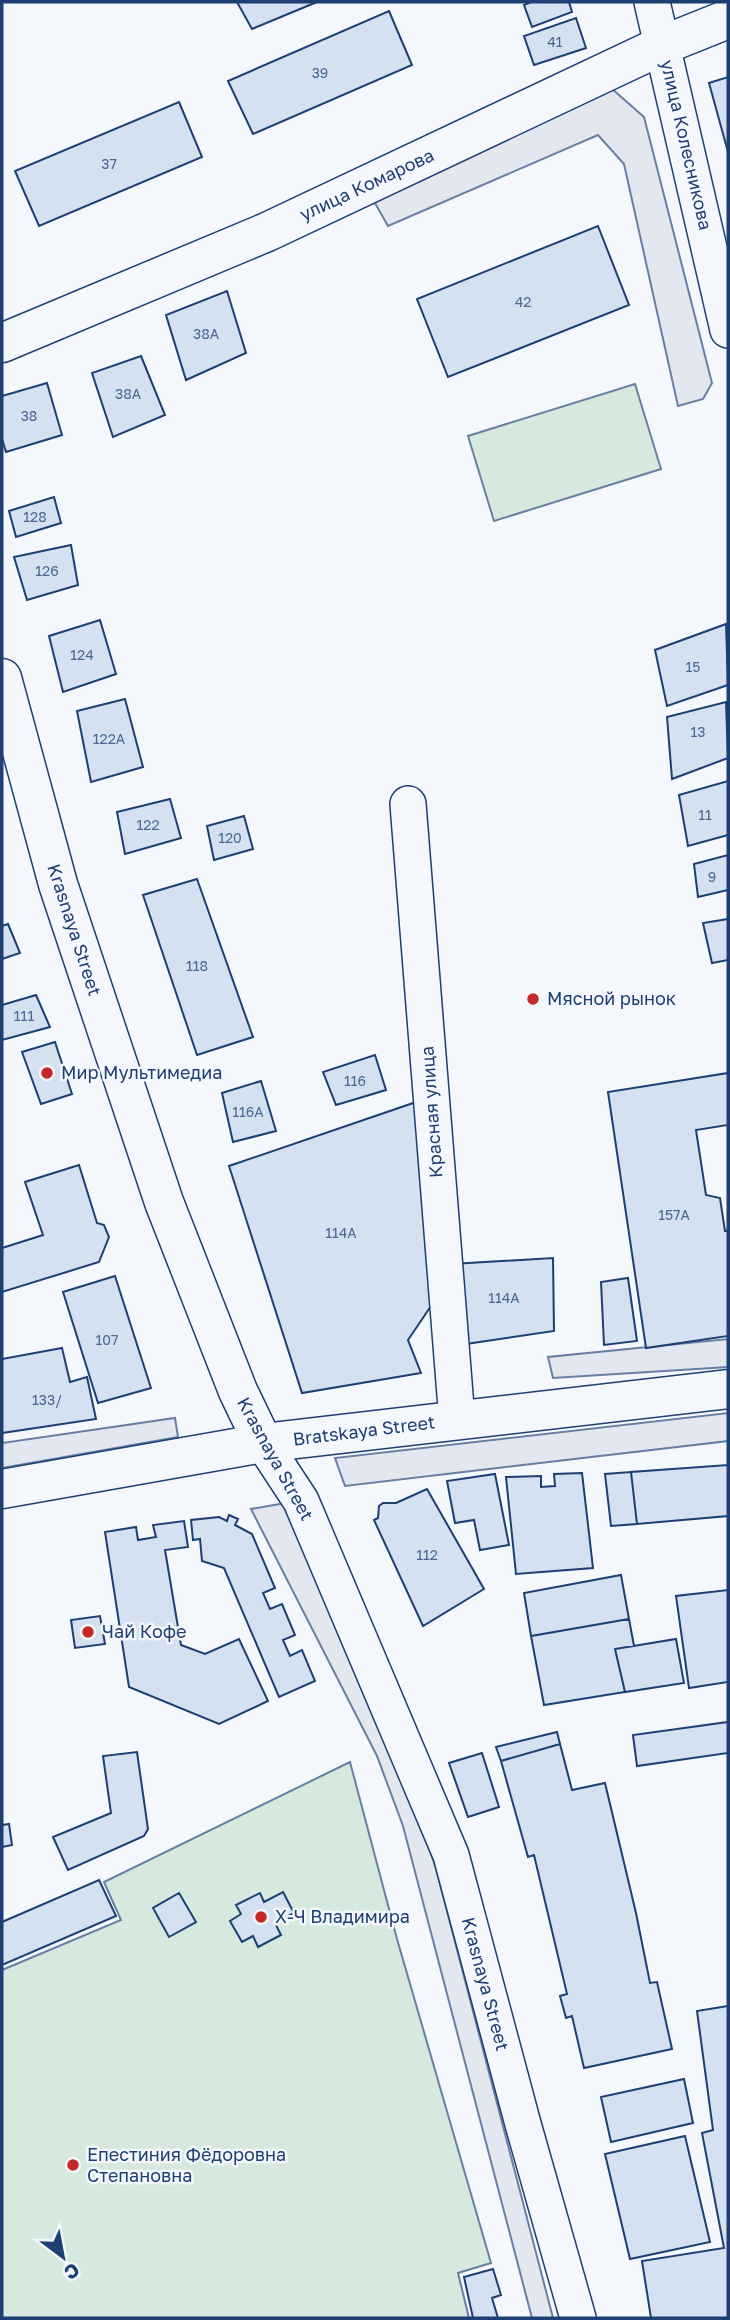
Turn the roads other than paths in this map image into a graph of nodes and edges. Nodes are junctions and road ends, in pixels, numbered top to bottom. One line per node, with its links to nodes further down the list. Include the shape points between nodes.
1 (652, 2): 3 (street, улица Колесникова)
2 (728, 19): 3 (main road, улица Комарова)
3 (663, 45): 4 (street, улица Колесникова); 5 (main road, улица Комарова, via 267,232)
4 (728, 330)
5 (2, 343)
6 (2, 678): 10 (main road, Krasnaya Street, via 58,884 164,1202)
7 (408, 804): 9 (street, Красная улица)
8 (728, 1389): 9 (main road, Bratskaya Street)
9 (457, 1420): 10 (main road, Bratskaya Street)
10 (263, 1443): 11 (main road, Bratskaya Street); 12 (street, Krasnaya Street, via 302,1501 451,1855)
11 (2, 1489)
12 (578, 2318)

